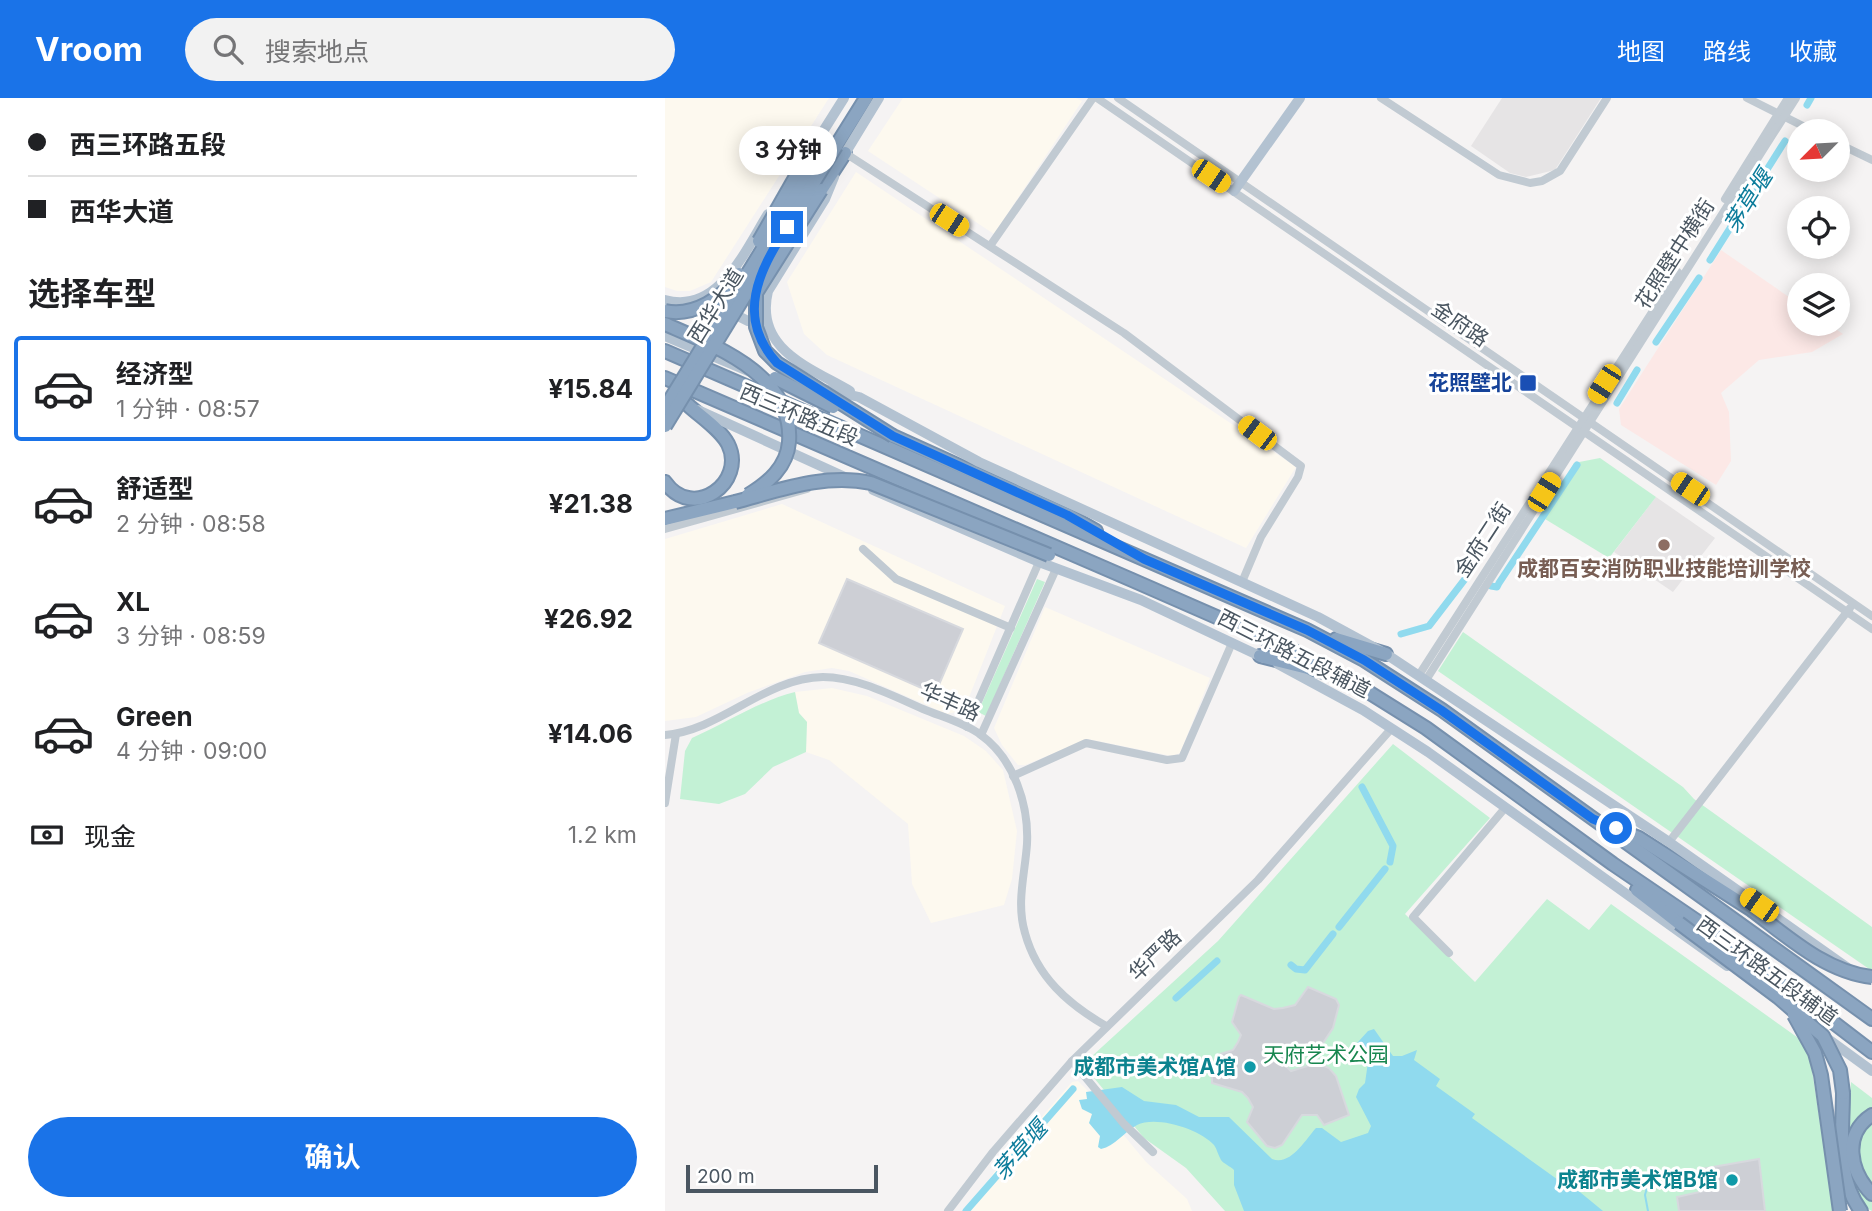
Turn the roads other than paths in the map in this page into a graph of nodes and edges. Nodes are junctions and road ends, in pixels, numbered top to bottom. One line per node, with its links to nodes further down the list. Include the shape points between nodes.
1 (844, 98): 15 (main road)
2 (856, 98): 15 (highway, 西华大道)
3 (866, 98): 15 (highway, 西华大道)
4 (879, 98): 15 (main road)
5 (1095, 98): 19 (street, 金府路); 23 (street)
6 (1118, 98): 18 (street, 金府路)
7 (1300, 98): 18 (main road)
8 (1381, 98): 9 (street, via 1499,175 1530,183 1560,171)
9 (1607, 98)
10 (1748, 98): 13 (street)
11 (1789, 98): 13 (street, 花照壁中横街)
12 (1796, 98): 13 (street, 花照壁中横街)
13 (1781, 115): 14 (street); 39 (street, 花照壁中横街)
14 (1789, 119)
15 (832, 145): 20 (highway, bridge, via 799,171); 21 (highway, bridge, via 821,190); 22 (highway, 西华大道, bridge); 23 (street); 26 (main road, via 791,177 734,268); 30 (main road, via 825,199 768,291)
16 (1850, 149): 17 (street)
17 (1872, 160)
18 (1241, 182): 19 (main road); 39 (street, 金府路)
19 (1234, 191): 41 (street, 金府路)
20 (774, 213): 22 (highway, bridge); 25 (highway, bridge)
21 (798, 227): 22 (highway, bridge); 27 (highway, bridge)
22 (771, 244): 24 (highway, 西华大道, bridge)
23 (990, 246): 53 (street, via 1124,332 1301,466)
24 (760, 262): 25 (highway, bridge); 27 (highway, bridge); 37 (highway, 西华大道, bridge); 40 (highway, 西华大道, bridge)
25 (733, 283): 29 (highway, bridge, via 698,308)
26 (716, 288): 28 (main road, via 692,303); 30 (main road, via 729,312 748,321)
27 (756, 293): 42 (highway, bridge, via 756,327 765,351)
28 (665, 300)
29 (665, 312)
30 (766, 320): 36 (main road, via 770,333 789,356)
31 (665, 324): 34 (highway, bridge)
32 (665, 336): 36 (main road, 西三环路五段辅道, via 781,383)
33 (665, 351): 50 (highway, 西三环路五段)
34 (740, 361): 42 (highway, bridge); 45 (highway, bridge, via 773,390 790,427 782,465 760,488)
35 (665, 378): 52 (highway, 西三环路五段)
36 (859, 397): 53 (main road, 西三环路五段辅道, via 979,462)
37 (668, 401): 38 (main road, 西三环路五段辅道)
38 (688, 405): 43 (highway, via 728,445 731,469 718,490 698,499 677,494); 44 (main road, 西三环路五段辅道)
39 (1586, 418): 41 (street, 花照壁中横街); 54 (street, 金府路)
40 (665, 426)
41 (1581, 427): 55 (street, 金府路); 63 (street, 金府二街)
42 (893, 436): 50 (highway, via 1067,515)
43 (665, 482)
44 (864, 486): 47 (street, via 815,487); 49 (main road, 西三环路五段辅道)
45 (735, 502): 46 (highway); 49 (highway, bridge, via 814,482 854,479)
46 (665, 519)
47 (665, 529)
48 (863, 549): 57 (street, via 895,579)
49 (1044, 558): 51 (main road, 西三环路五段辅道); 52 (highway); 57 (street)
50 (1144, 559): 59 (highway, 西三环路五段)
51 (1056, 569): 60 (main road, 西三环路五段辅道, via 1141,600); 69 (street)
52 (1132, 580): 64 (highway, 西三环路五段)
53 (1242, 582): 61 (main road, 西三环路五段辅道)
54 (1853, 603): 55 (street); 56 (street, 金府路)
55 (1847, 611): 58 (street, 金府路); 74 (street)
56 (1872, 616)
57 (1011, 628): 65 (street)
58 (1872, 629)
59 (1307, 630): 61 (highway); 73 (highway, 西三环路五段, via 1441,710)
60 (1232, 643): 62 (main road, 西三环路五段辅道); 70 (street, via 1181,758 1167,760 1086,743)
61 (1386, 654): 63 (main road, 西三环路五段辅道)
62 (1260, 656): 64 (highway); 66 (main road, 西三环路五段辅道, via 1304,676)
63 (1422, 677): 74 (main road, 西三环路五段辅道)
64 (1346, 678): 75 (highway, 西三环路五段, via 1426,728)
65 (967, 727): 67 (street, 华丰路, via 881,691 824,677 772,689); 69 (street, 华丰路)
66 (1391, 729): 72 (main road, 西三环路五段辅道); 81 (street, 华严路, via 1258,880)
67 (675, 734): 68 (street, 华丰路); 71 (street)
68 (665, 735)
69 (981, 735): 70 (street, 华丰路, via 1002,756)
70 (1013, 776): 81 (street, 华丰路, via 1026,815 1020,900 1024,932 1035,961 1052,985 1076,1009)
71 (665, 803)
72 (1505, 808): 76 (street, via 1413,917); 84 (main road, 西三环路五段辅道)
73 (1593, 819): 77 (highway, bridge, via 1639,838 1842,971); 80 (highway, 西三环路五段)
74 (1669, 842): 78 (main road, 西三环路五段辅道)
75 (1613, 864): 79 (highway, bridge, via 1630,884); 82 (highway, 西三环路五段, via 1732,945)
76 (1449, 953)
77 (1872, 977)
78 (1872, 985)
79 (1777, 997): 89 (highway, bridge, via 1794,1015 1815,1053); 90 (highway, bridge, via 1823,1036 1840,1070 1844,1178)
80 (1872, 1019)
81 (1106, 1026): 83 (street, 华严路)
82 (1872, 1052)
83 (1072, 1061): 86 (street); 88 (street, 华严路)
84 (1872, 1071)
85 (1872, 1115): 87 (highway, via 1855,1134 1852,1150 1859,1179)
86 (1153, 1152)
87 (1872, 1194)
88 (948, 1211)
89 (1840, 1211)
90 (1861, 1211)

